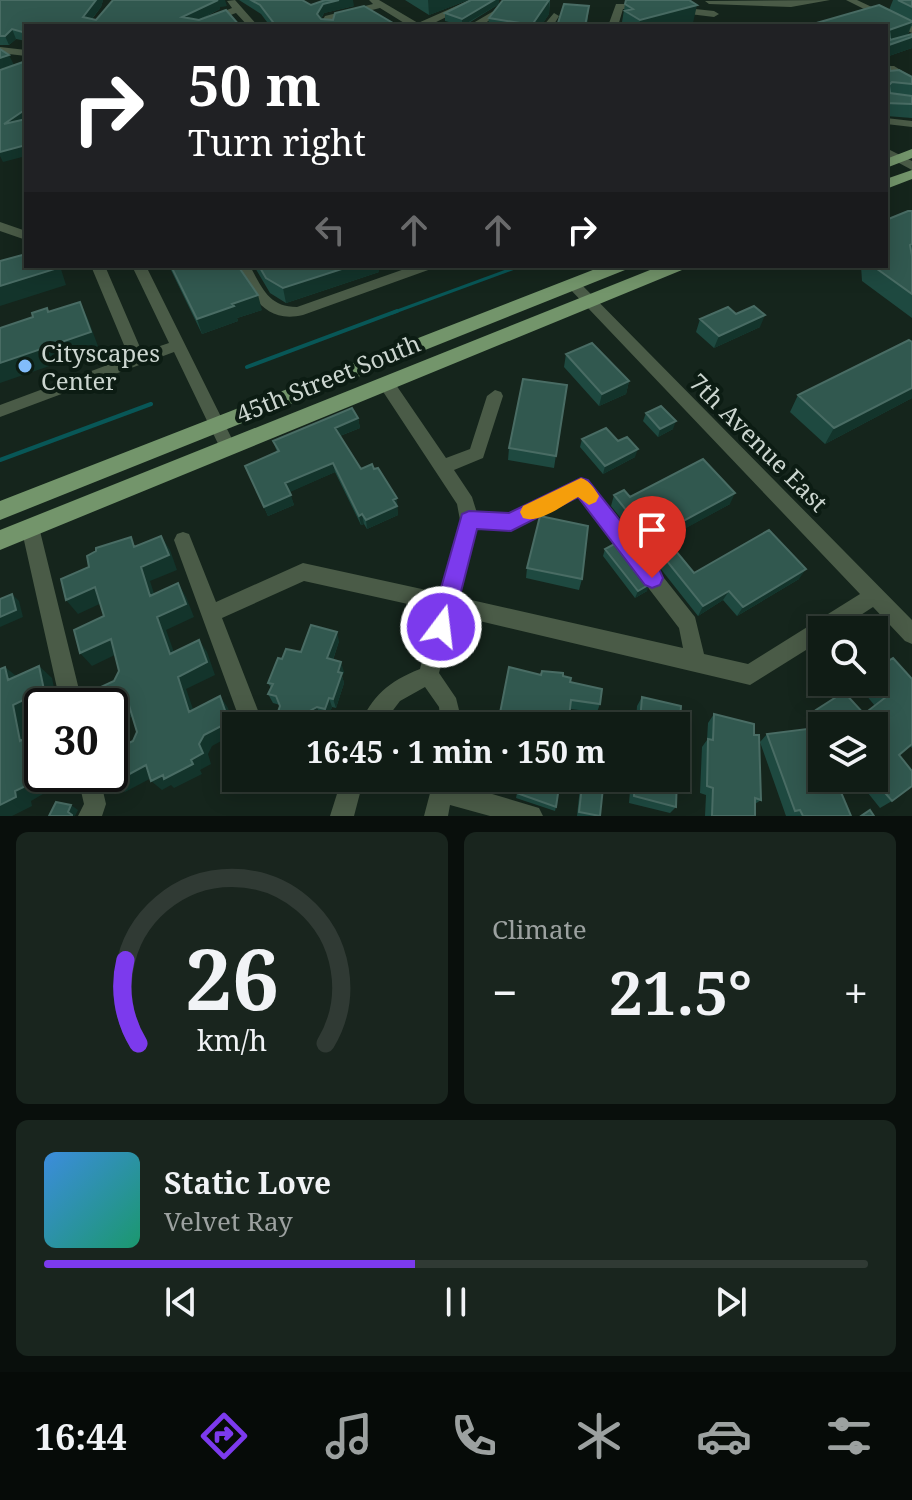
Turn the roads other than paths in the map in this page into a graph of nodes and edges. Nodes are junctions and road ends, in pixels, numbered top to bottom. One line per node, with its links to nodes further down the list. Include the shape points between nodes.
1 (230, 0): 8 (street)
2 (477, 0): 15 (street)
3 (826, 0): 5 (street)
4 (850, 0): 20 (street)
5 (709, 1): 9 (street)
6 (376, 3): 13 (street, via 328,18); 14 (street)
7 (507, 7): 16 (street)
8 (238, 9): 11 (street); 12 (street)
9 (714, 14): 18 (street, via 622,5); 19 (street)
10 (554, 16): 17 (street)
11 (197, 24)
12 (251, 24)
13 (327, 24)
14 (414, 24)
15 (423, 24)
16 (477, 24)
17 (549, 24)
18 (614, 24)
19 (718, 24)
20 (912, 30)
21 (0, 50): 22 (street)
22 (24, 53)
23 (888, 68): 24 (street)
24 (907, 76)
25 (912, 116): 26 (street)
26 (888, 121)
27 (912, 174): 28 (main road)
28 (888, 183)
29 (0, 226): 30 (street)
30 (24, 235)
31 (99, 268): 40 (street)
32 (140, 268): 39 (street)
33 (244, 268): 34 (street, via 266,307 275,313 298,312)
34 (420, 268)
35 (614, 268): 37 (main road, 45th Street South)
36 (671, 268): 38 (main road, 45th Street South)
37 (573, 284): 38 (street, 7th Avenue East); 44 (main road, 45th Street South)
38 (590, 301): 41 (main road, 45th Street South); 52 (street, 7th Avenue East)
39 (178, 345): 40 (street); 44 (street)
40 (138, 360): 43 (street)
41 (386, 383): 45 (main road, 45th Street South); 46 (street)
42 (495, 396): 46 (street, via 477,453)
43 (0, 411)
44 (218, 425): 45 (street); 47 (main road, 45th Street South)
45 (228, 447): 49 (main road, 45th Street South)
46 (442, 467): 48 (street, via 466,502)
47 (0, 511)
48 (469, 520): 53 (street); 56 (street, via 511,522 581,486 688,624)
49 (30, 527): 50 (main road, 45th Street South); 58 (street)
50 (0, 540)
51 (183, 540): 54 (street)
52 (875, 595): 55 (street, 7th Avenue East); 56 (street, via 750,675)
53 (448, 603): 54 (street, via 303,572); 56 (street); 57 (street)
54 (211, 614): 59 (street)
55 (912, 634)
56 (695, 661)
57 (428, 676): 60 (street, via 406,683); 61 (street, via 441,689)
58 (68, 688)
59 (248, 712)
60 (376, 712)
61 (451, 712)
62 (92, 792): 66 (street)
63 (349, 792): 67 (street)
64 (442, 792): 68 (street)
65 (464, 792): 69 (street)
66 (90, 816)
67 (342, 816)
68 (436, 816)
69 (531, 816)

